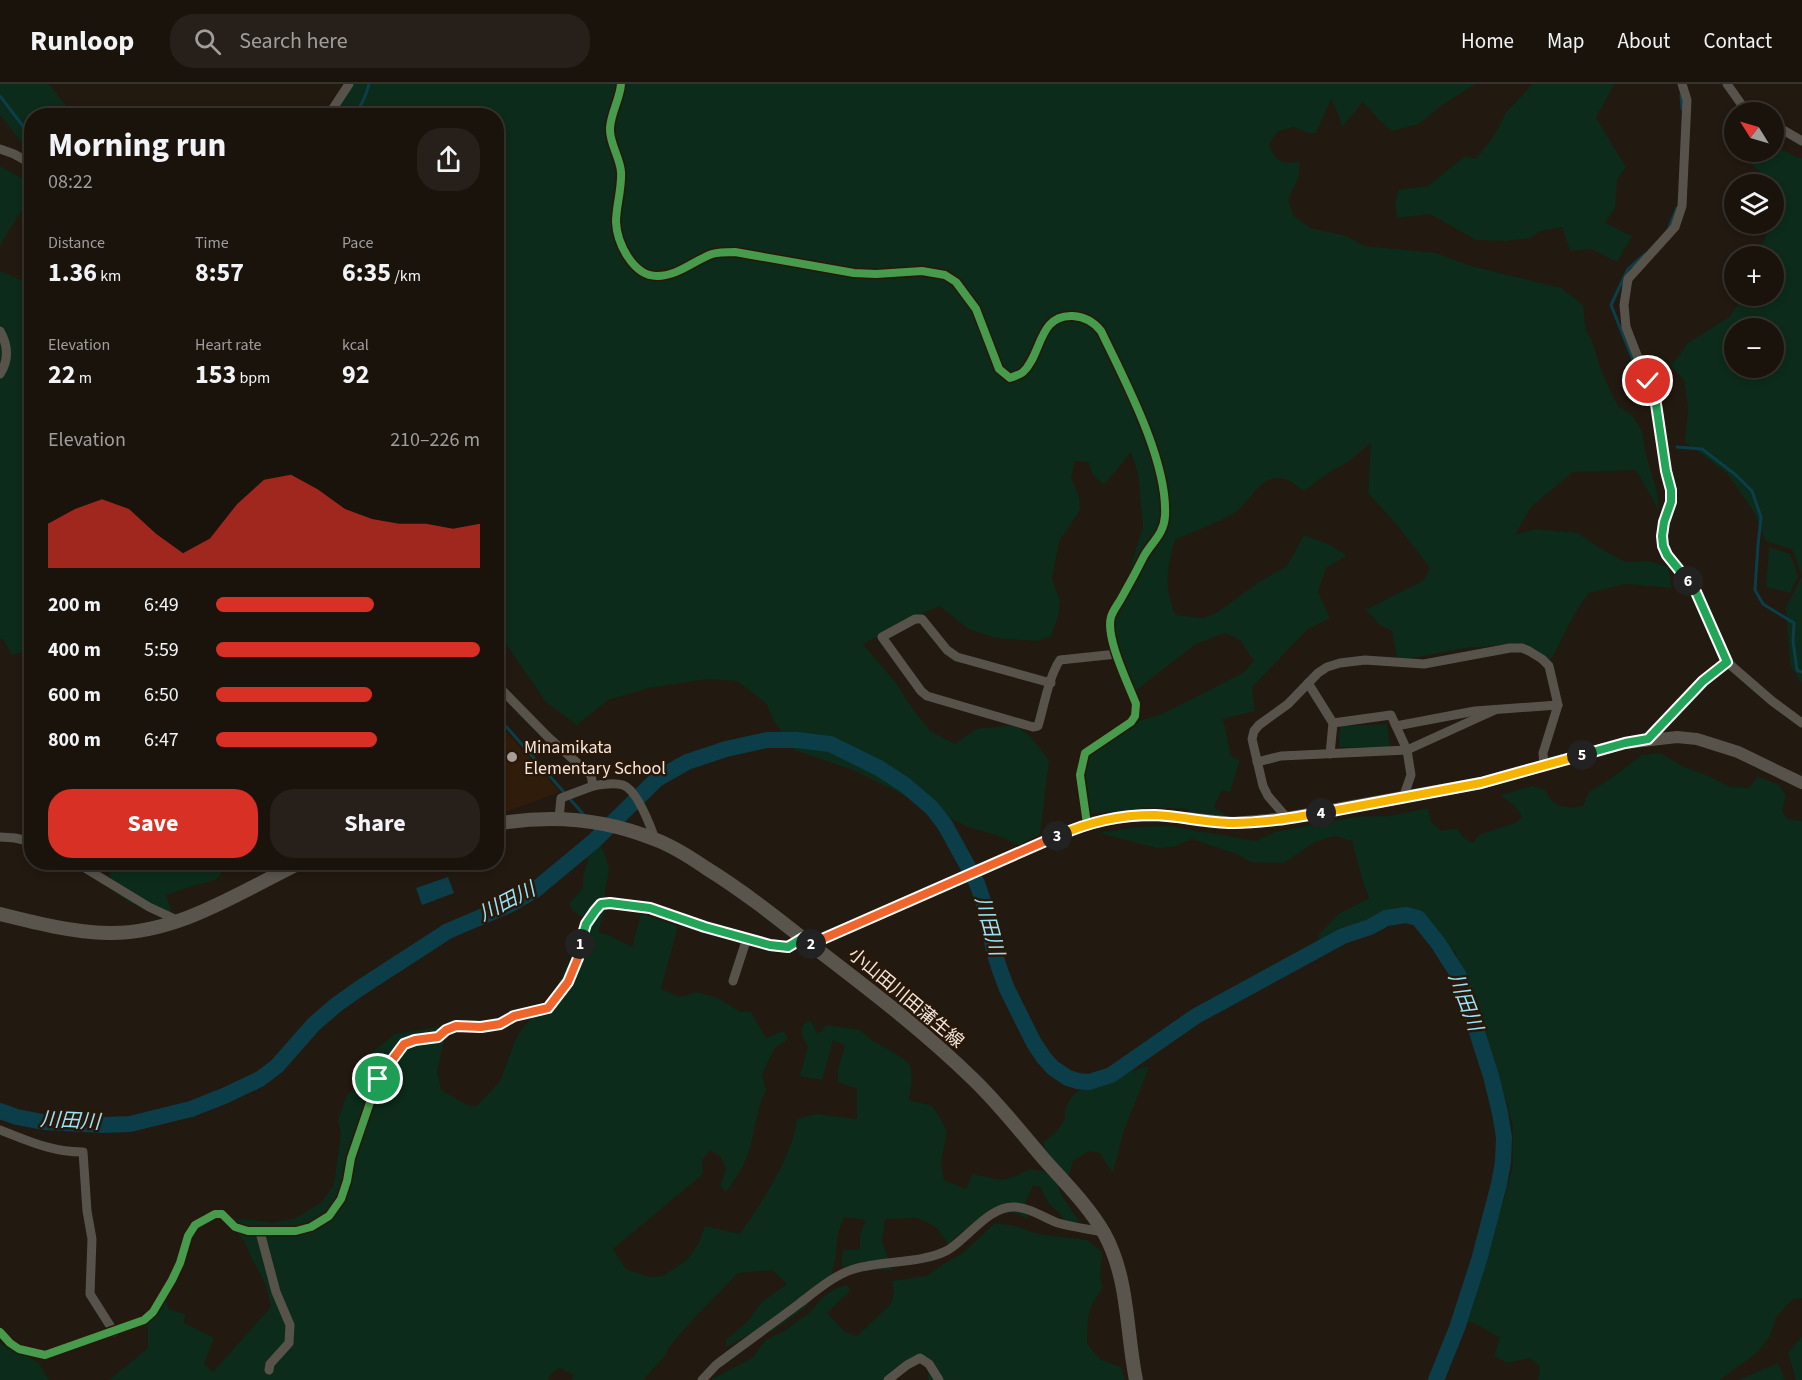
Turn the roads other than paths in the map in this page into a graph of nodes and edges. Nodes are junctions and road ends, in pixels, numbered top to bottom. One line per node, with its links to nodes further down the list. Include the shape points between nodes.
1 (349, 84): 6 (street)
2 (621, 84): 13 (street, via 609,131 621,173 616,221 625,252 645,274 679,272 710,255 735,252 854,273 922,271 945,275 956,282 976,309 999,369 1010,378 1022,374 1052,322 1070,316 1095,323 1135,402 1164,493 1165,518 1160,536 1146,553 1111,616 1109,632)
3 (1682, 84): 14 (street, via 1687,100 1682,206 1675,227 1628,279 1624,305 1626,327 1656,404 1671,490 1663,546 1696,592)
4 (1727, 84): 5 (street)
5 (1740, 102)
6 (333, 108)
7 (1784, 130): 8 (street)
8 (1802, 141)
9 (0, 149): 10 (street)
10 (24, 160)
11 (0, 332): 12 (street, via 7,356)
12 (0, 374)
13 (1117, 654): 15 (street, via 1060,660); 34 (street, via 1136,704 1136,716 1085,753 1080,776)
14 (1727, 662): 21 (street); 23 (street, via 1703,681)
15 (1051, 683): 15 (street, via 1038,726 1033,727 927,696 882,637 922,619 957,657)
16 (1308, 683): 18 (street, via 1327,667 1340,663 1365,660 1424,664 1522,648 1549,666); 20 (street); 26 (street, via 1254,731)
17 (504, 692): 29 (street, via 591,775)
18 (1558, 705): 19 (street); 27 (street)
19 (1495, 710): 22 (street); 24 (street)
20 (1333, 723): 22 (street, via 1391,715); 25 (street)
21 (1802, 723)
22 (1396, 726): 24 (street)
23 (1648, 739): 27 (street); 28 (street, via 1677,737 1716,744)
24 (1407, 750): 25 (street); 30 (street, via 1411,775)
25 (1330, 754): 26 (street, via 1281,756)
26 (1257, 762): 32 (street, via 1268,796)
27 (1544, 766): 30 (street)
28 (1802, 783)
29 (593, 786): 31 (street, via 561,798); 36 (street, via 608,783 627,787 646,814)
30 (1403, 798): 32 (street)
31 (559, 818): 33 (main road, 小山田川田蒲生線); 36 (main road, 小山田川田蒲生線, via 584,819)
32 (1287, 819): 34 (street, via 1234,823 1157,815)
33 (504, 823)
34 (1087, 824): 43 (street)
35 (0, 837): 37 (street)
36 (655, 839): 43 (main road, 小山田川田蒲生線, via 734,885)
37 (24, 840)
38 (88, 870): 41 (street, via 149,908)
39 (286, 870): 41 (main road)
40 (0, 914): 41 (main road, via 102,933 148,930)
41 (179, 921)
42 (747, 938): 43 (street, via 788,947); 45 (street); 48 (street, via 650,908 601,904 586,924 568,982 548,1008 514,1016 500,1024 456,1026 438,1037 404,1044 378,1079 341,1199 329,1216 304,1229)
43 (807, 941): 49 (main road, 小山田川田蒲生線, via 974,1079 1084,1204)
44 (725, 965): 45 (street)
45 (736, 968): 46 (street)
46 (733, 981)
47 (0, 1130): 51 (street, via 47,1148 83,1152 92,1239 90,1294)
48 (260, 1232): 51 (street, via 235,1227 222,1214 195,1225 180,1263 153,1312 144,1320); 52 (street, via 276,1292 290,1325 289,1343)
49 (1103, 1232): 53 (street, via 1060,1224 1016,1207 997,1211 948,1250 931,1257 845,1272 716,1365); 56 (main road, 小山田川田蒲生線, via 1121,1277)
50 (0, 1332): 51 (street, via 19,1349 45,1355)
51 (114, 1332)
52 (269, 1370)
53 (702, 1380)
54 (888, 1380): 55 (street, via 920,1358)
55 (939, 1380)
56 (1136, 1380)

